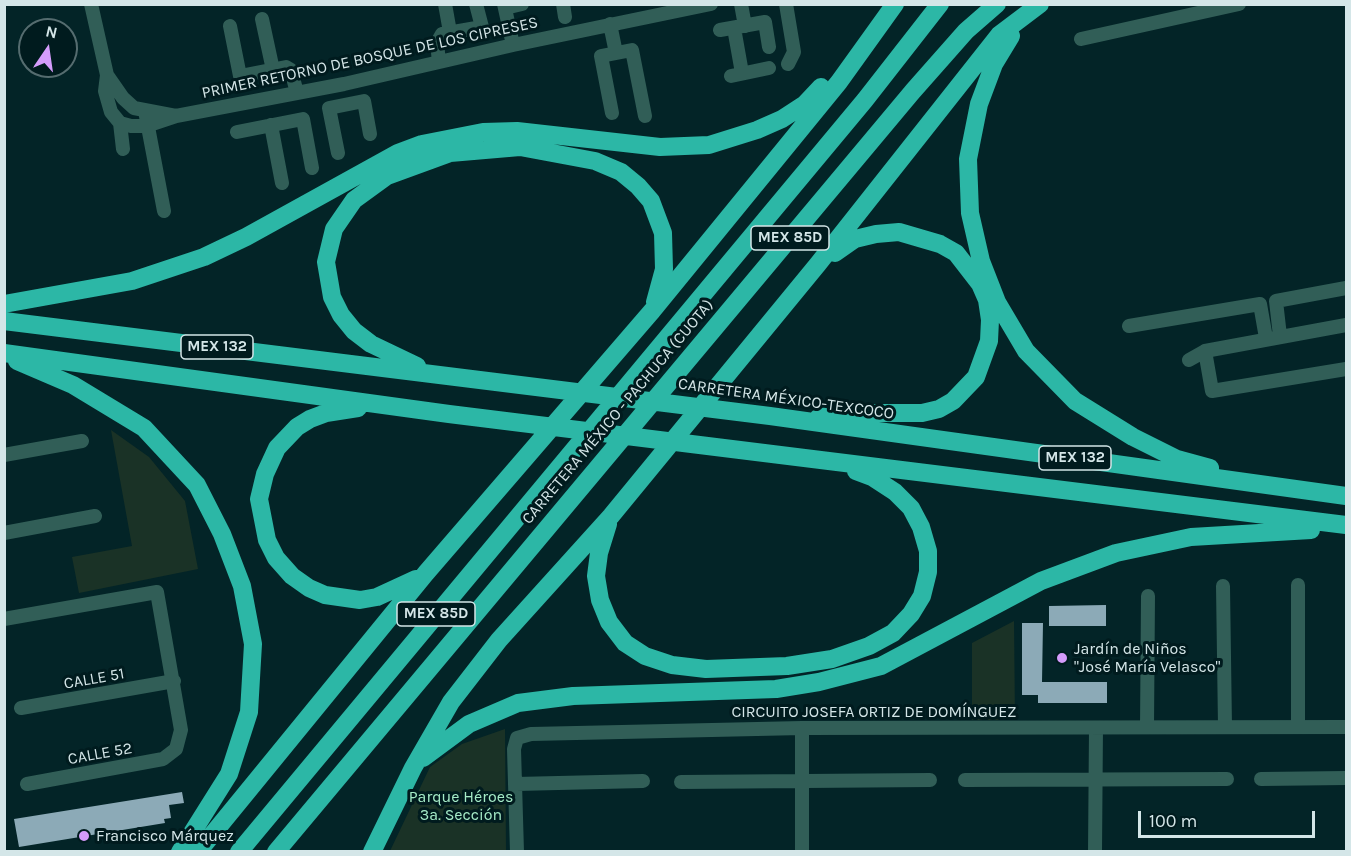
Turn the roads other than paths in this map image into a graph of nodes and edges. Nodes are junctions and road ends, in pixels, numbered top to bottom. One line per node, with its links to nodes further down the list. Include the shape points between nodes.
1 (91, 4): 30 (street, PRIMER RETORNO DE BOSQUE DE LOS CIPRESES)
2 (444, 4): 20 (street)
3 (477, 4): 20 (street, via 482,27)
4 (522, 4): 13 (street)
5 (711, 4): 16 (street, PRIMER RETORNO DE BOSQUE DE LOS CIPRESES)
6 (741, 4): 18 (street)
7 (786, 4): 27 (street, via 794,52)
8 (895, 4): 23 (highway)
9 (940, 4): 100 (highway, CARRETERA MÉXICO - PACHUCA (CUOTA) / MEX 85D)
10 (997, 4): 101 (highway, CARRETERA MÉXICO - PACHUCA (CUOTA) / MEX 85D, via 966,31 913,91)
11 (1040, 4): 15 (highway)
12 (1239, 4): 21 (street)
13 (505, 6): 22 (street)
14 (262, 19): 29 (street)
15 (1022, 19): 49 (highway, via 999,35); 67 (highway, via 994,64 979,104 968,159 970,213 981,261 997,302 1026,351 1075,401 1177,459)
16 (610, 24): 22 (street, PRIMER RETORNO DE BOSQUE DE LOS CIPRESES); 25 (street)
17 (230, 26): 29 (street, via 240,76)
18 (740, 27): 19 (street); 24 (street, via 765,22); 28 (street, via 736,75)
19 (720, 30)
20 (450, 32): 26 (street, via 438,38)
21 (1082, 39)
22 (513, 45): 26 (street, PRIMER RETORNO DE BOSQUE DE LOS CIPRESES)
23 (864, 46): 51 (highway, via 805,104 782,119 729,140 689,148 517,131 451,137 398,153 246,237 195,260 122,284); 52 (highway)
24 (769, 47)
25 (616, 53): 36 (street, via 601,56); 38 (street, via 632,50)
26 (440, 62): 31 (street, PRIMER RETORNO DE BOSQUE DE LOS CIPRESES)
27 (788, 64)
28 (769, 68)
29 (273, 70): 32 (street, via 291,70)
30 (107, 75): 35 (street, PRIMER RETORNO DE BOSQUE DE LOS CIPRESES, via 123,98 134,108); 39 (street, PRIMER RETORNO DE BOSQUE DE LOS CIPRESES, via 105,91 111,112)
31 (344, 84): 32 (street, PRIMER RETORNO DE BOSQUE DE LOS CIPRESES); 34 (street)
32 (297, 93): 33 (street, PRIMER RETORNO DE BOSQUE DE LOS CIPRESES)
33 (280, 97): 37 (street, PRIMER RETORNO DE BOSQUE DE LOS CIPRESES); 40 (street)
34 (346, 104): 43 (street, via 364,101); 45 (street, via 329,108)
35 (145, 111): 37 (street, PRIMER RETORNO DE BOSQUE DE LOS CIPRESES); 41 (street)
36 (612, 113)
37 (176, 116): 41 (street, PRIMER RETORNO DE BOSQUE DE LOS CIPRESES)
38 (645, 116)
39 (120, 123): 41 (street, PRIMER RETORNO DE BOSQUE DE LOS CIPRESES); 44 (street)
40 (278, 124): 42 (street); 46 (street, via 303,119); 47 (street)
41 (146, 126): 48 (street)
42 (237, 132)
43 (370, 135)
44 (123, 149)
45 (338, 153)
46 (312, 168)
47 (282, 183)
48 (164, 211)
49 (818, 264): 63 (highway, via 855,239 876,234 899,232 940,244 956,253 980,284 987,300 989,341 976,377 953,401 939,409 895,415 842,413); 70 (highway)
50 (1347, 288): 56 (street, via 1275,301)
51 (4, 303)
52 (652, 311): 61 (highway, via 664,270 663,233 651,201 621,172 595,161 520,147 450,153 387,176 354,200 334,229 326,262 332,297 354,331 371,344); 73 (highway)
53 (4, 321): 61 (highway, CARRETERA MÉXICO-TEXCOCO / MEX 132)
54 (1347, 325): 56 (street)
55 (1129, 326): 56 (street, via 1260,304)
56 (1273, 337): 57 (street)
57 (1205, 351): 59 (street); 60 (street, via 1212,391)
58 (4, 355): 62 (highway, MEX 132); 98 (highway, via 73,385 144,428 197,485 242,586 254,644 249,712 229,774)
59 (1189, 360)
60 (1347, 369)
61 (429, 373): 63 (highway, CARRETERA MÉXICO-TEXCOCO / MEX 132)
62 (378, 405): 66 (highway, MEX 132); 73 (highway, via 326,413 310,419 285,438 270,460 263,480 259,499 261,524 281,564 309,588 325,595 360,600 377,597)
63 (804, 420): 67 (highway, CARRETERA MÉXICO-TEXCOCO / MEX 132)
64 (82, 441): 65 (street)
65 (4, 455)
66 (823, 460): 70 (highway, via 872,477 895,492 916,518 928,551 922,596 911,614 885,638 832,658 787,666 706,669 672,665 645,656 625,643 609,622 600,600 596,576); 71 (highway, MEX 132)
67 (1278, 488): 68 (highway, CARRETERA MÉXICO-TEXCOCO / MEX 132)
68 (1347, 496)
69 (95, 516): 72 (street)
70 (611, 516): 86 (highway, via 499,640 451,702)
71 (1347, 527): 86 (highway, via 1228,533 1152,544 1116,554 1041,581 881,666 819,682 776,689 573,696 518,703 469,724)
72 (4, 533)
73 (426, 573): 99 (highway)
74 (1298, 585): 82 (street)
75 (1223, 586): 81 (street)
76 (1148, 596): 80 (street)
77 (4, 619): 78 (street, via 157,592)
78 (174, 681): 79 (street, CALLE 51); 96 (street, CALLE 52, via 181,730 176,749 163,759)
79 (21, 708)
80 (1147, 727): 81 (street, CIRCUITO JOSEFA ORTIZ DE DOMÍNGUEZ); 85 (street, CIRCUITO JOSEFA ORTIZ DE DOMÍNGUEZ)
81 (1225, 727): 82 (street, CIRCUITO JOSEFA ORTIZ DE DOMÍNGUEZ)
82 (1298, 727): 83 (street, CIRCUITO JOSEFA ORTIZ DE DOMÍNGUEZ)
83 (1347, 727)
84 (802, 728): 85 (street, CIRCUITO JOSEFA ORTIZ DE DOMÍNGUEZ); 89 (street); 97 (street, CIRCUITO JOSEFA ORTIZ DE DOMÍNGUEZ, via 531,734 517,738)
85 (1096, 728): 90 (street)
86 (413, 768): 102 (highway)
87 (1261, 778): 88 (street)
88 (1347, 778)
89 (802, 779): 92 (street); 95 (street); 104 (street)
90 (1096, 779): 91 (street); 93 (street); 105 (street)
91 (1227, 779)
92 (930, 780)
93 (965, 780)
94 (643, 781): 97 (street)
95 (681, 782)
96 (27, 784)
97 (516, 784): 103 (street, CIRCUITO JOSEFA ORTIZ DE DOMÍNGUEZ)
98 (180, 852)
99 (198, 852)
100 (239, 852)
101 (276, 852)
102 (372, 852)
103 (517, 852)
104 (802, 852)
105 (1095, 852)

